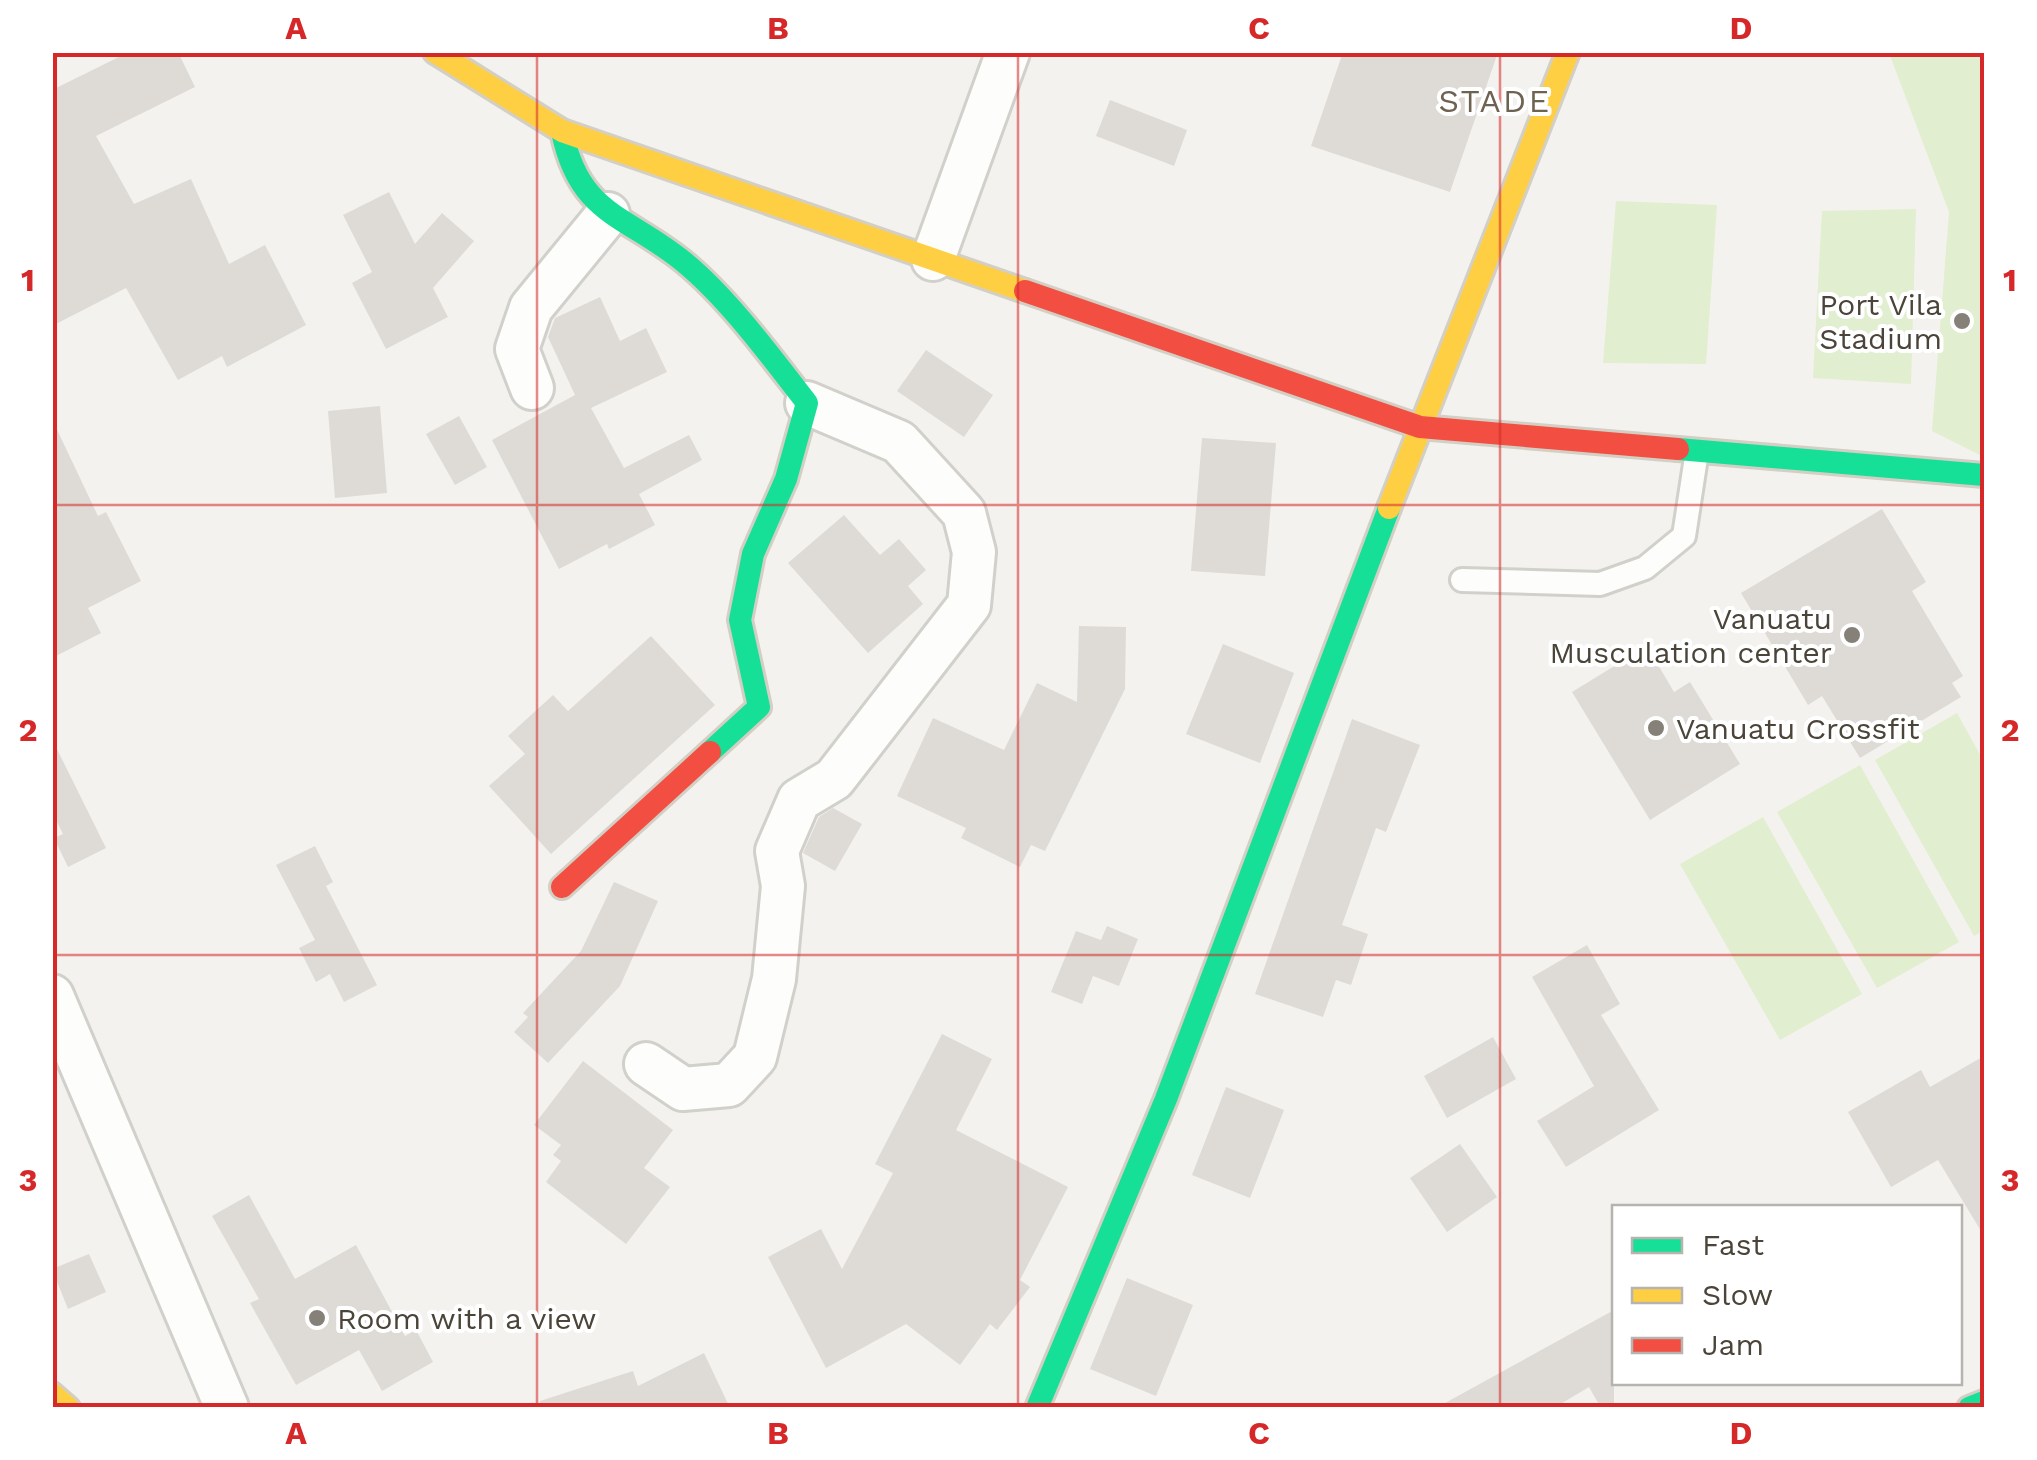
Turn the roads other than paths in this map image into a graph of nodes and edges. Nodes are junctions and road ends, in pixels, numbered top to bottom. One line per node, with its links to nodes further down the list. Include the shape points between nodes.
1 (435, 52): 4 (street)
2 (1008, 52): 6 (street)
3 (1568, 52): 9 (street)
4 (562, 130): 5 (street, via 569,165); 6 (street)
5 (608, 214): 7 (street, via 530,308 516,348); 8 (street, via 684,262)
6 (934, 259): 9 (street)
7 (532, 388)
8 (806, 403): 13 (street, via 786,480 753,554 740,620 759,707); 15 (street, via 899,442 964,513 974,552 969,605 834,780 799,800 777,852 784,886 774,979 755,1057 729,1085 683,1089)
9 (1420, 427): 10 (street); 20 (street, via 1166,1099)
10 (1697, 452): 11 (street); 12 (lane, via 1684,536 1645,568 1600,584)
11 (1984, 475)
12 (1462, 580)
13 (562, 886)
14 (52, 996): 19 (street)
15 (646, 1064)
16 (52, 1394): 18 (street)
17 (1984, 1402): 21 (street)
18 (68, 1408)
19 (227, 1408)
20 (1037, 1408)
21 (1969, 1408)

